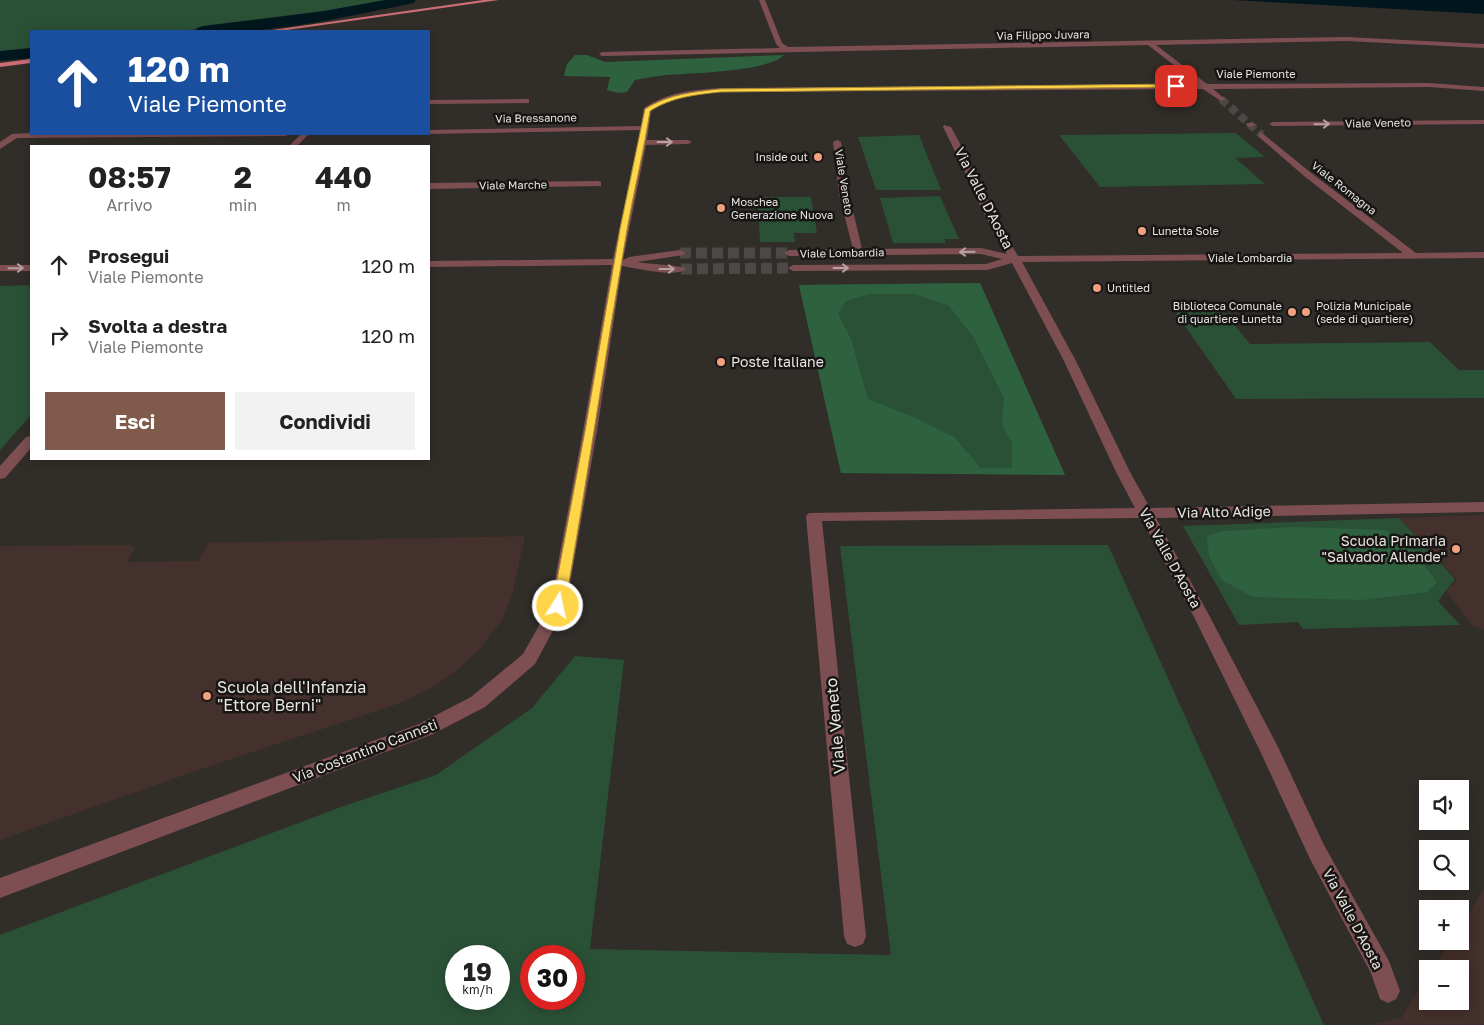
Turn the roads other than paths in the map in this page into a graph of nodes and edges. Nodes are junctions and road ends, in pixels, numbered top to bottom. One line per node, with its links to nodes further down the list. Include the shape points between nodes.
1 (496, 0): 3 (main road)
2 (762, 0): 6 (street, via 779,44)
3 (275, 30)
4 (1150, 42): 5 (street, Via Filippo Juvara, via 1346,39); 6 (street, Via Filippo Juvara); 10 (street)
5 (1484, 46)
6 (786, 49): 7 (street, Via Filippo Juvara)
7 (602, 54)
8 (30, 61): 9 (main road)
9 (0, 65)
10 (1205, 86): 11 (street, Viale Piemonte, via 1439,85); 12 (street); 18 (street, Viale Piemonte, via 706,91 681,94 652,106 647,110)
11 (1484, 89)
12 (1221, 99)
13 (526, 101): 14 (street)
14 (430, 102)
15 (1484, 122): 16 (street, Viale Veneto, one-way to 15)
16 (1273, 124)
17 (947, 127): 35 (street, Via Valle D'Aosta, via 999,234)
18 (644, 128): 19 (street, Via Bressanone); 25 (street, Viale Piemonte)
19 (430, 132)
20 (150, 135): 27 (street, via 15,136)
21 (304, 135): 26 (street)
22 (1262, 135): 33 (street, Viale Romagna, via 1306,174)
23 (688, 142): 25 (street, one-way to 23)
24 (837, 142): 30 (street, Viale Veneto)
25 (642, 143): 36 (street, Viale Piemonte)
26 (295, 145)
27 (0, 146)
28 (598, 184): 29 (street, Viale Marche)
29 (430, 186)
30 (856, 252): 31 (street, Viale Lombardia); 35 (street, Viale Lombardia, one-way to 30, via 981,251)
31 (789, 253)
32 (680, 254): 36 (street)
33 (1414, 256): 34 (street, Viale Lombardia); 35 (street, Viale Lombardia)
34 (1484, 256)
35 (1015, 259): 40 (street, Viale Lombardia, one-way to 35, via 988,267); 45 (street, Via Valle D'Aosta, via 1070,360)
36 (618, 262): 37 (street); 41 (street, one-way to 41, via 658,269); 47 (street, Via Costantino Canneti, via 558,606 528,659 478,702 426,729)
37 (430, 264)
38 (0, 268): 39 (street, one-way to 39)
39 (30, 268)
40 (793, 268)
41 (681, 269)
42 (30, 441): 43 (street)
43 (0, 475)
44 (1484, 507): 45 (street, Via Alto Adige)
45 (1145, 512): 46 (street, Via Alto Adige); 49 (street, Via Valle D'Aosta, via 1271,753 1317,852 1381,969)
46 (814, 516): 48 (street, Viale Veneto)
47 (0, 888)
48 (855, 936)
49 (1388, 990)

